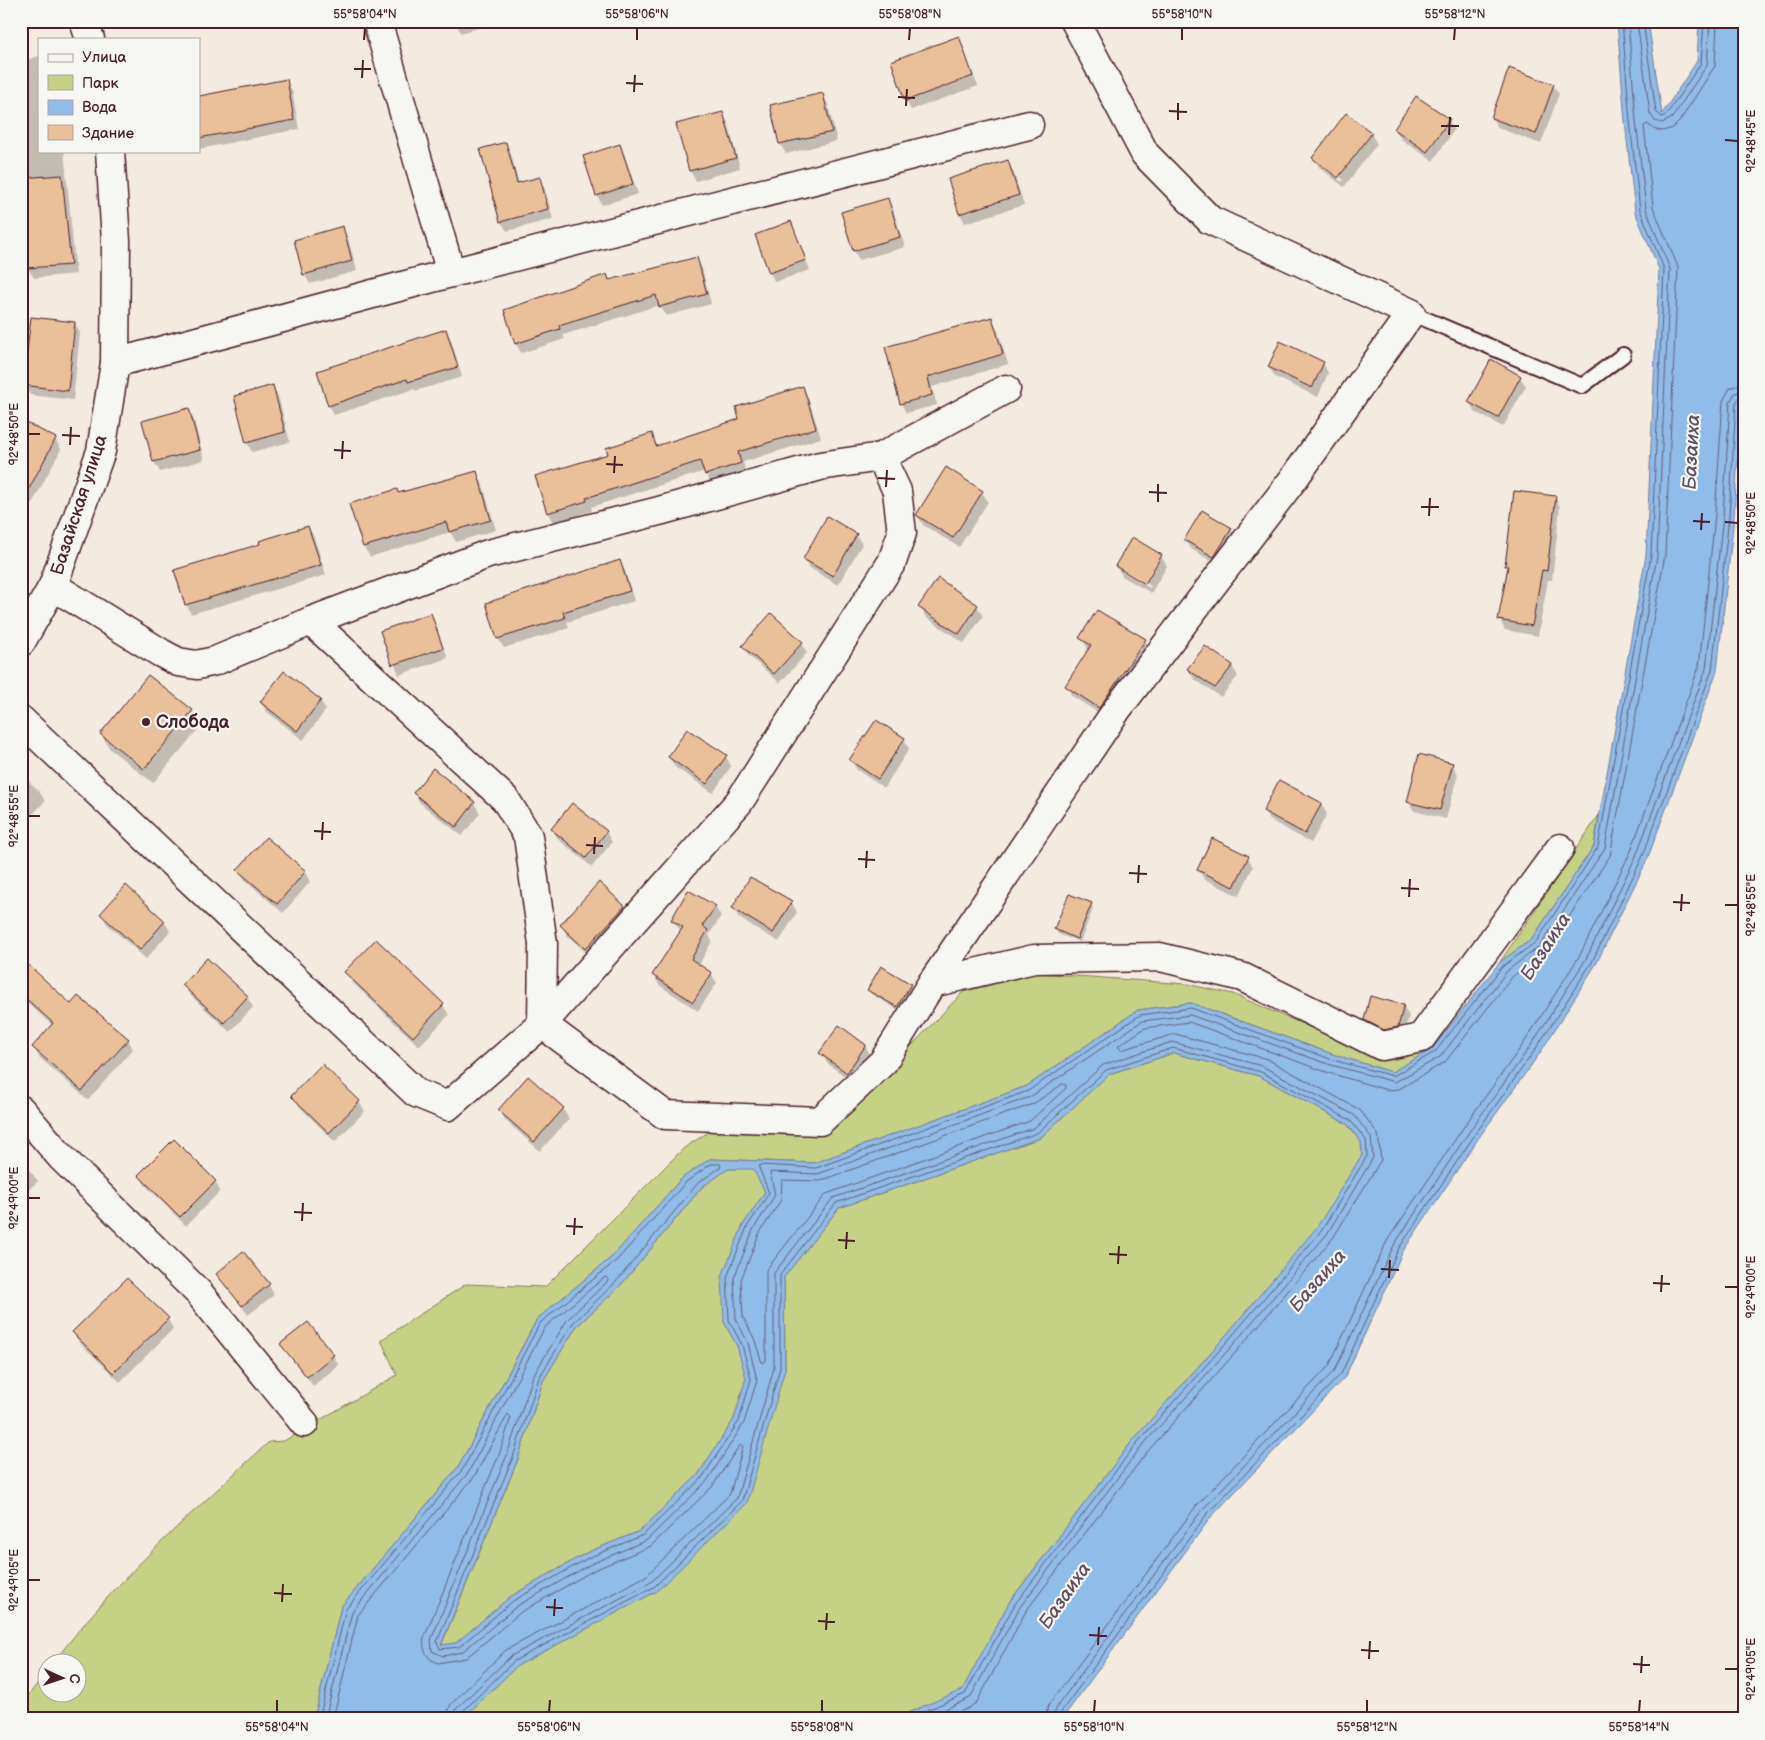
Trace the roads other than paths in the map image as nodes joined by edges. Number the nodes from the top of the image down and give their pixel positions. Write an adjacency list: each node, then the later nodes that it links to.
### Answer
1 (84, 21): 4 (street)
2 (377, 21): 7 (street)
3 (1075, 21): 8 (street)
4 (90, 38)
5 (1030, 125): 7 (street)
6 (110, 152): 10 (street, Базайская улица)
7 (451, 273): 10 (street)
8 (1410, 314): 9 (lane); 18 (street)
9 (1623, 355)
10 (115, 363): 13 (street, Базайская улица)
11 (1006, 389): 12 (street)
12 (881, 457): 14 (street); 19 (street)
13 (53, 586): 14 (street); 15 (street, Базайская улица)
14 (311, 621): 19 (street)
15 (21, 642)
16 (21, 720): 19 (street)
17 (1560, 848): 18 (street)
18 (932, 983): 19 (street)
19 (542, 1024)
20 (21, 1110): 21 (street)
21 (304, 1423)

